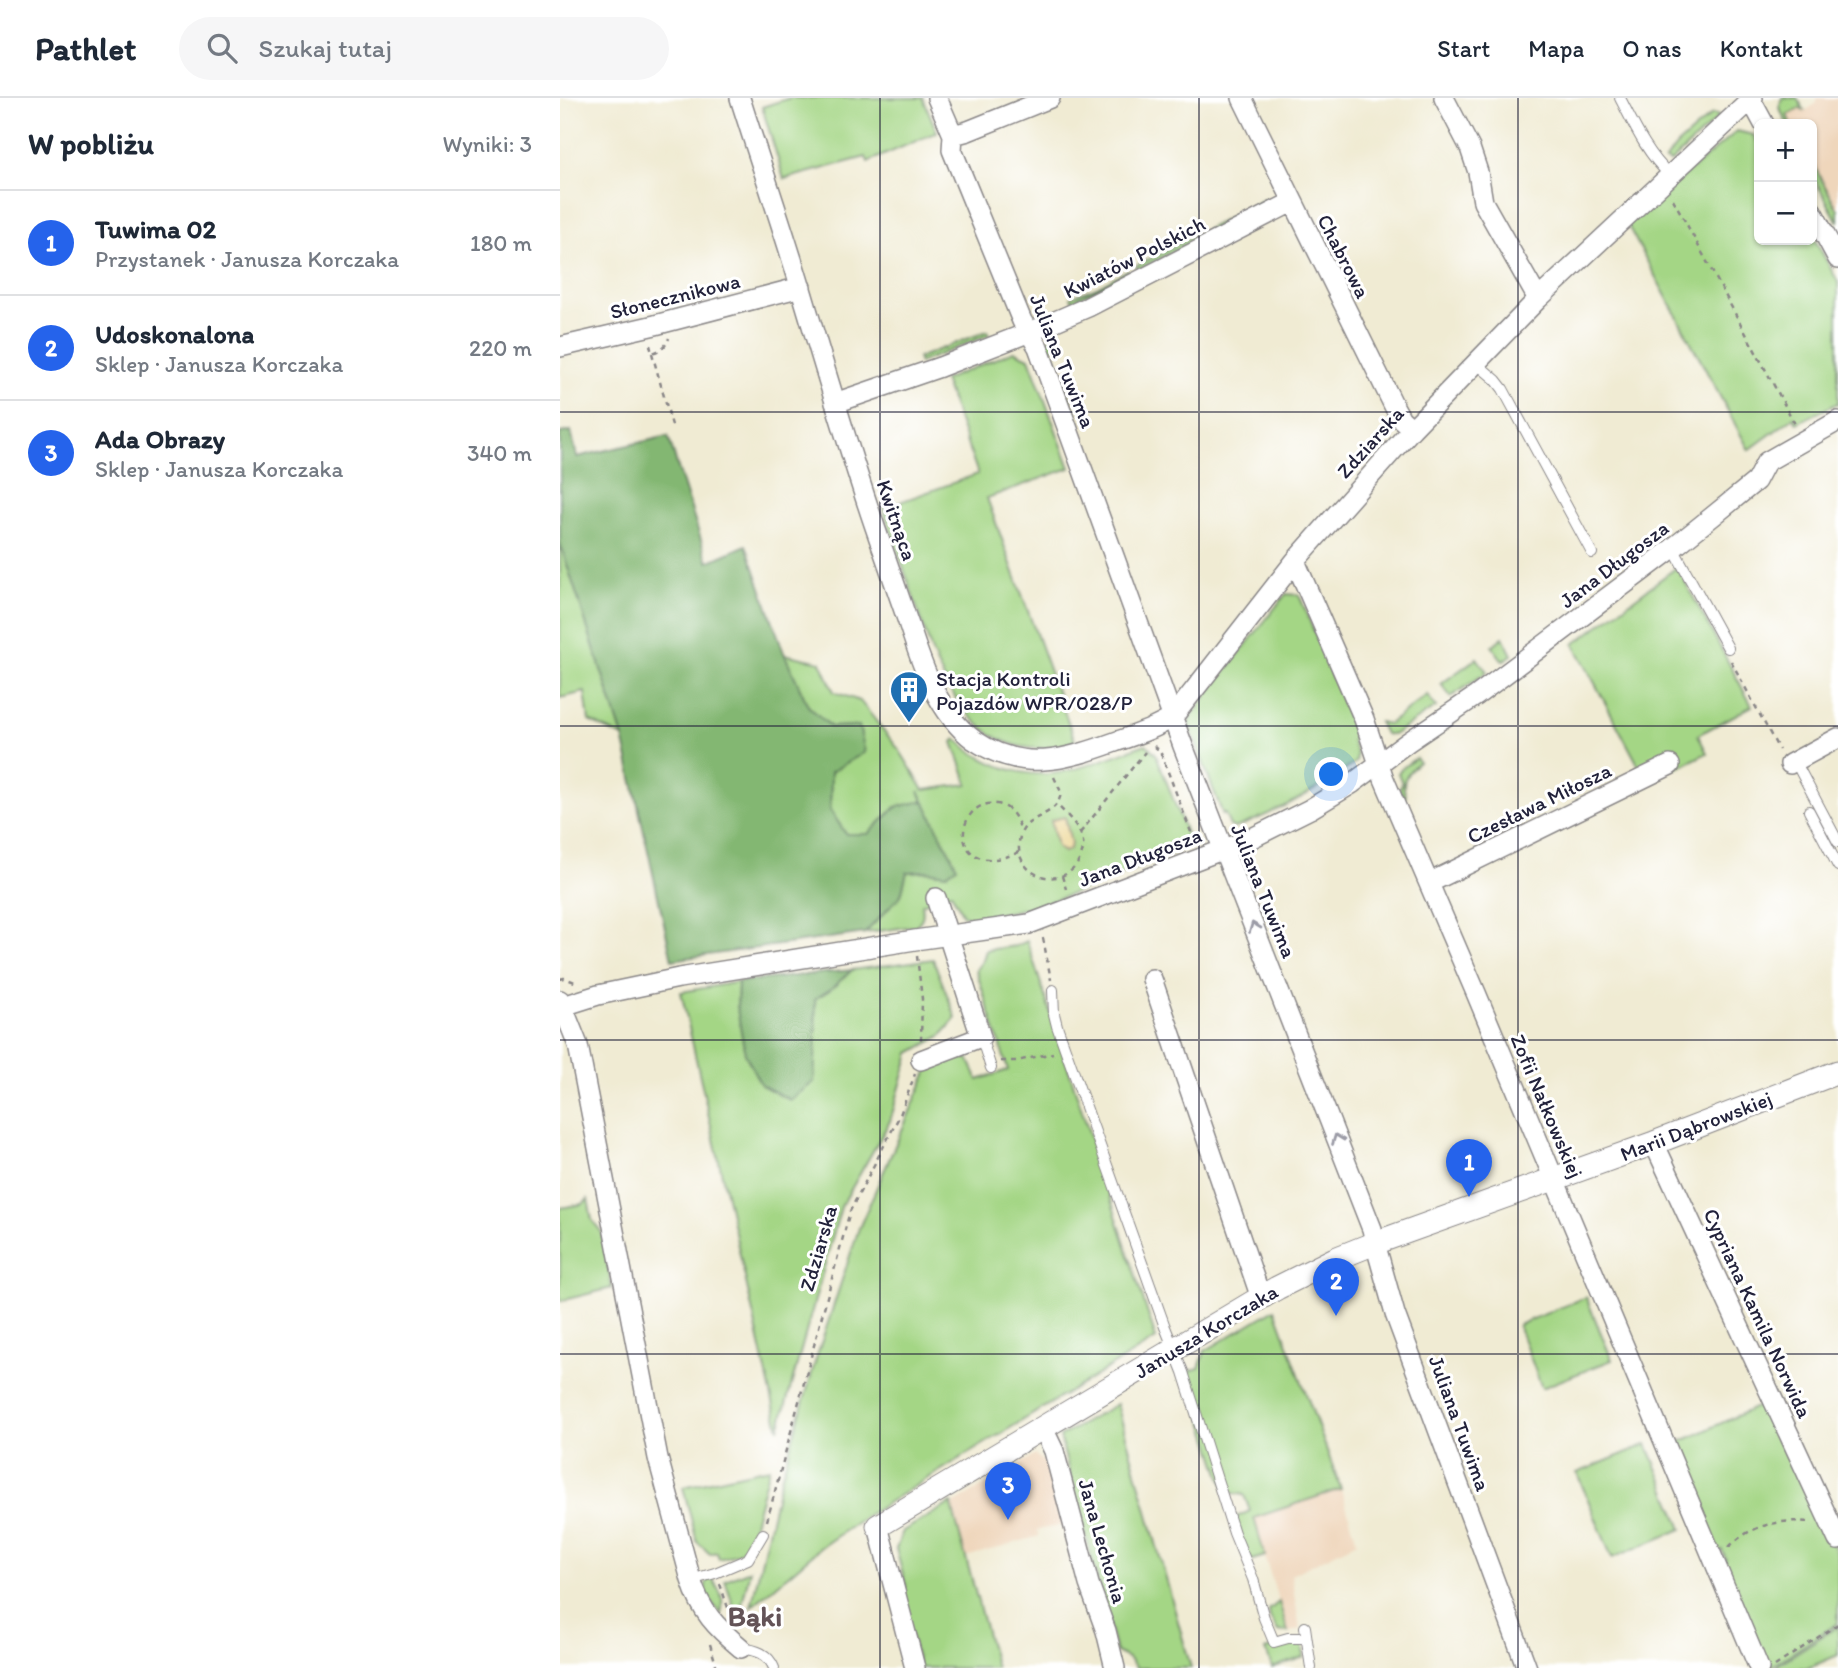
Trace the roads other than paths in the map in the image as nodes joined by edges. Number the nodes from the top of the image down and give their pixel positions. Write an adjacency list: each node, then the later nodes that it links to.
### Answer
1 (740, 98): 14 (street, Kwitnąca)
2 (937, 98): 9 (street)
3 (1050, 98): 9 (street)
4 (1242, 98): 11 (street, Chabrowa)
5 (1444, 98): 15 (street)
6 (1620, 98): 10 (lane)
7 (1751, 99): 8 (street); 10 (street, Zdziarska)
8 (1761, 119)
9 (953, 135): 16 (street, Juliana Tuwima)
10 (1670, 174): 15 (street, Zdziarska)
11 (1292, 202): 16 (street, Kwiatów Polskich); 21 (street, Chabrowa)
12 (1817, 220): 13 (street)
13 (1838, 259)
14 (801, 287): 17 (street, Słonecznikowa); 19 (street, Kwitnąca)
15 (1538, 299): 18 (street, Zdziarska)
16 (1030, 332): 19 (street, Kwiatów Polskich); 26 (street, Juliana Tuwima)
17 (560, 347)
18 (1476, 363): 21 (street, Zdziarska); 23 (lane)
19 (835, 403): 26 (street, Kwitnąca)
20 (1838, 421): 22 (street, Jana Długosza)
21 (1412, 429): 24 (street, Zdziarska)
22 (1673, 548): 25 (lane); 29 (street, Jana Długosza)
23 (1592, 553)
24 (1296, 561): 26 (street, Zdziarska); 29 (street, Zofii Nałkowskiej)
25 (1728, 648)
26 (1173, 717): 33 (street, Juliana Tuwima)
27 (1838, 738): 28 (street)
28 (1793, 762): 32 (lane)
29 (1379, 764): 33 (street, Jana Długosza); 35 (street, Zofii Nałkowskiej)
30 (1670, 765): 35 (street, Czesława Miłosza)
31 (1810, 811): 34 (lane)
32 (1838, 842)
33 (1223, 849): 37 (street, Jana Długosza); 47 (street, Juliana Tuwima, one-way to 33)
34 (1838, 866)
35 (1429, 883): 46 (street, Zofii Nałkowskiej)
36 (936, 898): 37 (street)
37 (948, 936): 40 (street, Jana Długosza); 41 (street)
38 (1153, 979): 48 (street)
39 (1053, 990): 49 (lane)
40 (561, 1004): 54 (street)
41 (981, 1037): 42 (street); 43 (lane)
42 (920, 1060)
43 (990, 1069)
44 (1838, 1072): 45 (street, Marii Dąbrowskiej)
45 (1654, 1143): 46 (street, Marii Dąbrowskiej); 52 (street, Cypriana Kamila Norwida)
46 (1553, 1179): 47 (street, Janusza Korczaka); 61 (street, Zofii Nałkowskiej)
47 (1375, 1244): 48 (street, Janusza Korczaka); 60 (street, Juliana Tuwima)
48 (1261, 1298): 49 (street, Janusza Korczaka)
49 (1174, 1350): 50 (street, Janusza Korczaka); 59 (lane)
50 (1042, 1428): 51 (street, Janusza Korczaka); 58 (street, Jana Lechonia)
51 (878, 1526): 57 (street)
52 (1834, 1531)
53 (763, 1534): 54 (lane)
54 (691, 1580): 55 (street)
55 (741, 1647): 56 (lane)
56 (774, 1668)
57 (915, 1668)
58 (1115, 1668)
59 (1311, 1668)
60 (1527, 1668)
61 (1759, 1668)

